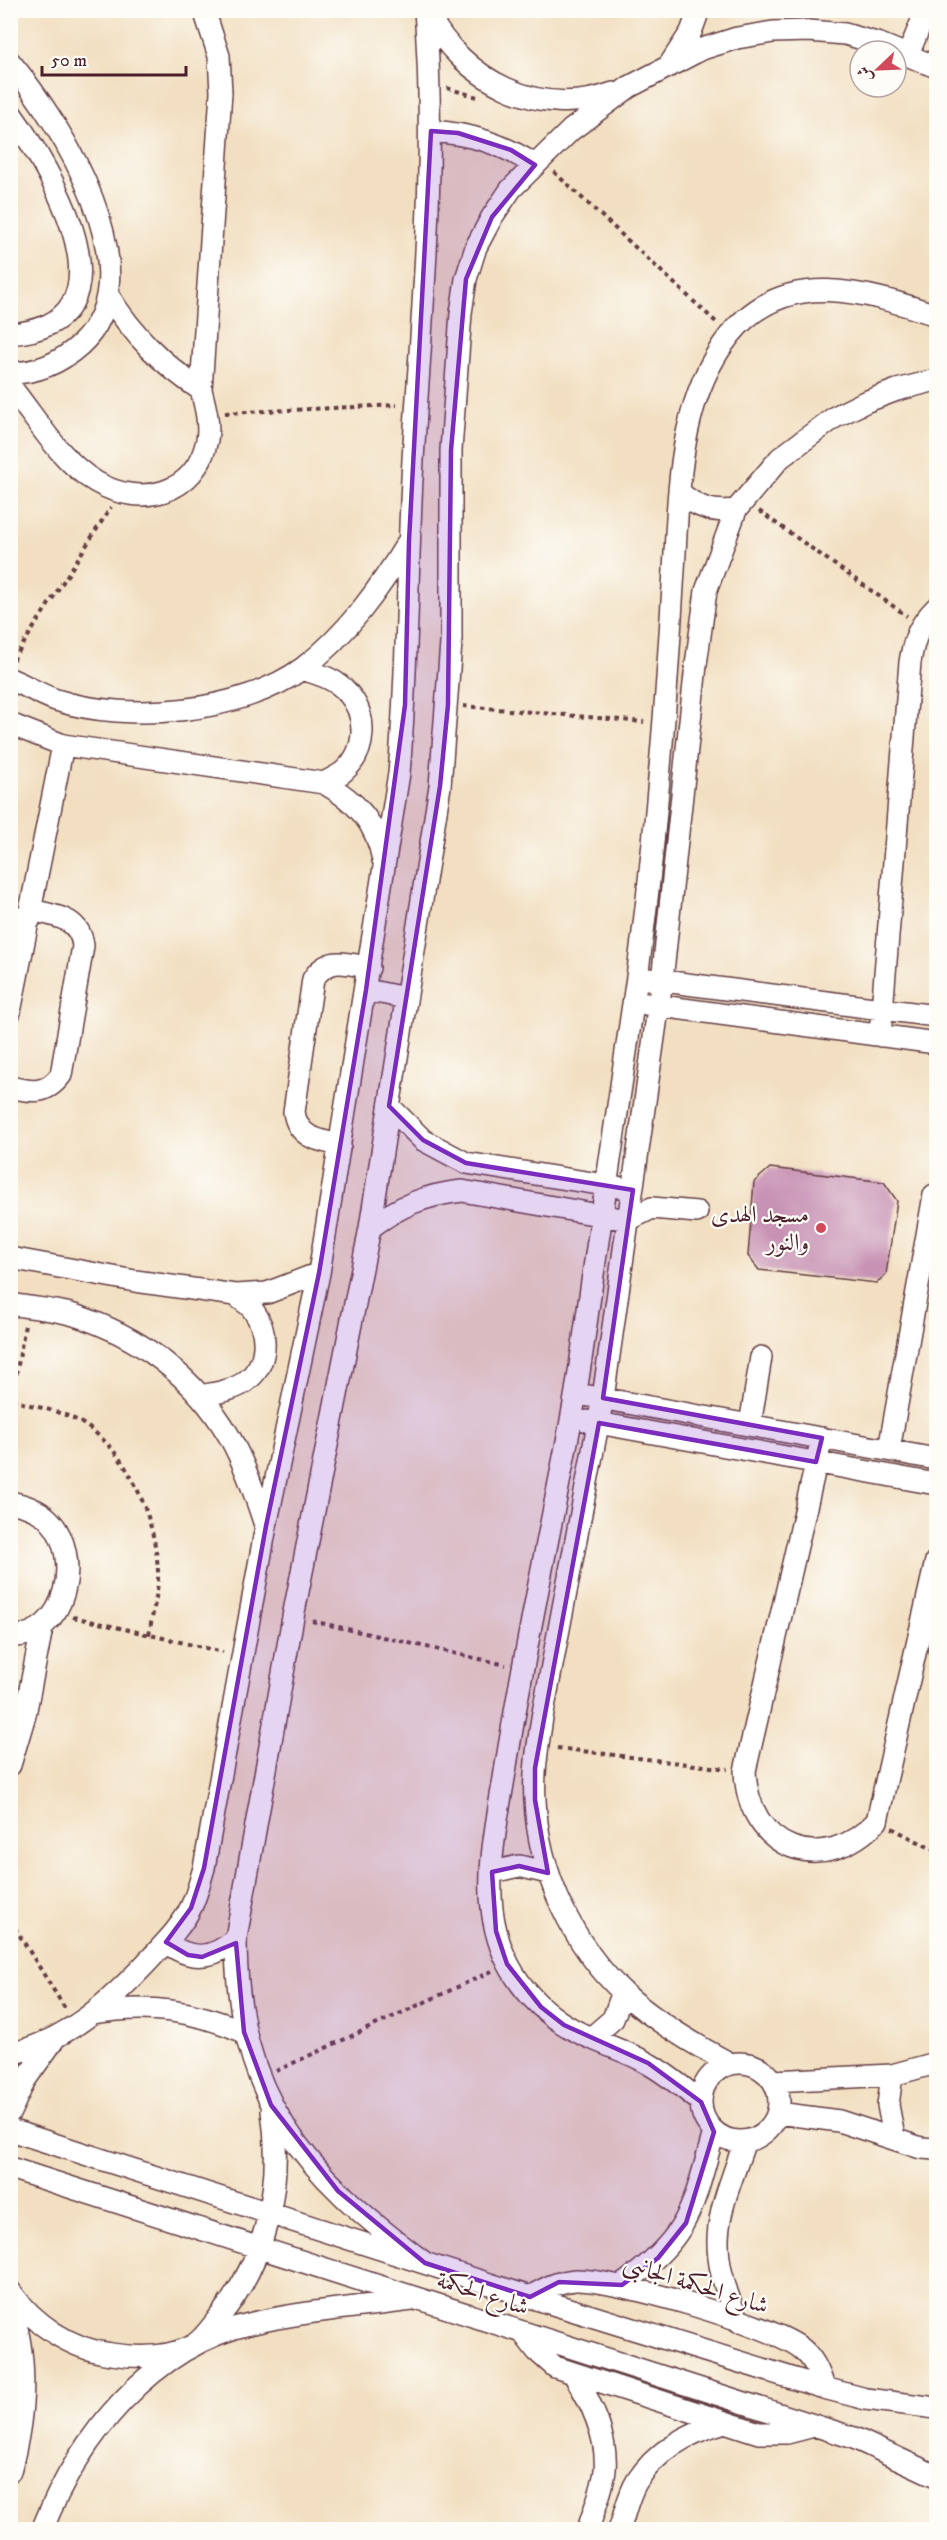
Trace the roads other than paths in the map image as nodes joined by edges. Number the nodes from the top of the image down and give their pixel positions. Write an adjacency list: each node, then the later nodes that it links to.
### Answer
1 (204, 10): 22 (street)
2 (426, 10): 10 (street); 12 (street)
3 (699, 10): 8 (street)
4 (922, 17): 6 (street)
5 (860, 39): 8 (street)
6 (908, 55): 9 (street)
7 (10, 62): 14 (street)
8 (669, 64): 10 (street)
9 (936, 67)
10 (629, 87): 13 (street)
11 (10, 112): 15 (street)
12 (431, 131): 13 (street); 25 (street)
13 (538, 162): 38 (street)
14 (103, 236): 15 (street); 16 (street)
15 (76, 242): 18 (street)
16 (108, 295): 19 (street); 22 (street)
17 (936, 317): 23 (street)
18 (10, 334)
19 (10, 373)
20 (934, 377): 24 (street)
21 (10, 386): 22 (street)
22 (201, 390)
23 (679, 492): 24 (street); 35 (street)
24 (740, 505): 36 (street)
25 (408, 541): 27 (street); 32 (street)
26 (936, 608): 41 (street)
27 (302, 669): 28 (street); 31 (street)
28 (10, 679)
29 (12, 732): 30 (street)
30 (63, 745): 31 (street); 33 (street)
31 (324, 783): 32 (street)
32 (385, 868): 34 (street)
33 (23, 916): 42 (street); 46 (street)
34 (369, 968): 37 (street); 48 (street)
35 (637, 978): 36 (street); 39 (street)
36 (662, 981): 40 (street); 41 (street)
37 (366, 990): 38 (street); 48 (street)
38 (406, 998): 47 (street)
39 (633, 1003): 40 (street); 49 (street)
40 (659, 1006): 44 (street); 50 (street)
41 (883, 1009): 43 (street); 44 (street)
42 (10, 1012)
43 (936, 1016)
44 (879, 1036): 45 (street)
45 (936, 1043)
46 (10, 1088)
47 (389, 1106): 49 (street); 56 (street)
48 (340, 1145): 58 (street)
49 (606, 1185): 50 (street); 54 (street)
50 (633, 1190): 52 (street); 55 (street)
51 (934, 1195): 69 (street)
52 (652, 1208): 53 (street); 55 (street)
53 (697, 1212)
54 (602, 1214): 55 (street); 56 (street); 62 (street)
55 (628, 1220): 64 (street)
56 (370, 1228): 81 (street)
57 (10, 1258): 59 (street)
58 (319, 1273): 59 (street); 74 (street)
59 (235, 1295): 63 (street)
60 (20, 1306): 63 (street)
61 (761, 1357): 67 (street)
62 (575, 1393): 64 (street); 65 (street)
63 (200, 1396): 74 (street)
64 (603, 1398): 66 (street); 67 (street)
65 (572, 1418): 66 (street); 79 (street)
66 (599, 1423): 71 (street); 80 (street)
67 (750, 1425): 68 (street)
68 (822, 1438): 69 (street); 71 (street)
69 (889, 1450): 70 (street)
70 (936, 1459)
71 (816, 1462): 72 (street); 75 (street)
72 (936, 1484)
73 (10, 1502): 76 (street)
74 (266, 1526): 82 (street)
75 (936, 1561)
76 (48, 1620): 77 (street); 78 (street)
77 (10, 1636)
78 (10, 1765)
79 (492, 1872): 80 (street); 87 (street)
80 (548, 1873): 83 (street)
81 (236, 1938): 82 (street); 85 (street)
82 (166, 1942): 84 (street)
83 (623, 1992): 87 (street); 90 (street)
84 (93, 2013): 85 (street); 86 (street)
85 (244, 2032): 94 (street)
86 (56, 2037): 88 (street); 95 (street)
87 (591, 2038): 93 (street)
88 (10, 2054)
89 (936, 2063): 91 (street)
90 (731, 2064): 92 (street); 93 (street)
91 (892, 2075): 92 (street); 99 (street)
92 (773, 2081): 96 (street)
93 (701, 2102): 98 (street)
94 (271, 2105): 103 (street); 105 (street)
95 (10, 2112)
96 (778, 2112): 99 (street); 100 (street)
97 (10, 2130): 103 (street, شارع الحكمة)
98 (714, 2132): 100 (street); 106 (street)
99 (894, 2137): 101 (street)
100 (745, 2141): 111 (street)
101 (936, 2149)
102 (10, 2168): 104 (street, شارع الحكمة)
103 (270, 2214): 104 (street); 105 (street, شارع الحكمة)
104 (260, 2248): 109 (street, شارع الحكمة); 113 (street)
105 (425, 2263): 108 (street, شارع الحكمة)
106 (622, 2285): 108 (street, شارع الحكمة الجانبى); 111 (street, شارع الحكمة الجانبى)
107 (10, 2291): 113 (street)
108 (530, 2297): 115 (street, شارع الحكمة)
109 (418, 2299): 112 (street, شارع الحكمة); 113 (street)
110 (10, 2304): 119 (street)
111 (738, 2321): 115 (street, شارع الحكمة الجانبى)
112 (523, 2333): 114 (street); 118 (street, شارع الحكمة)
113 (193, 2346): 121 (street)
114 (573, 2373): 117 (street); 122 (street)
115 (824, 2388): 116 (street, شارع الحكمة)
116 (936, 2408)
117 (725, 2422): 118 (street); 123 (street)
118 (814, 2426): 120 (street, شارع الحكمة)
119 (10, 2471)
120 (936, 2476)
121 (42, 2529)
122 (588, 2529)
123 (619, 2529)

